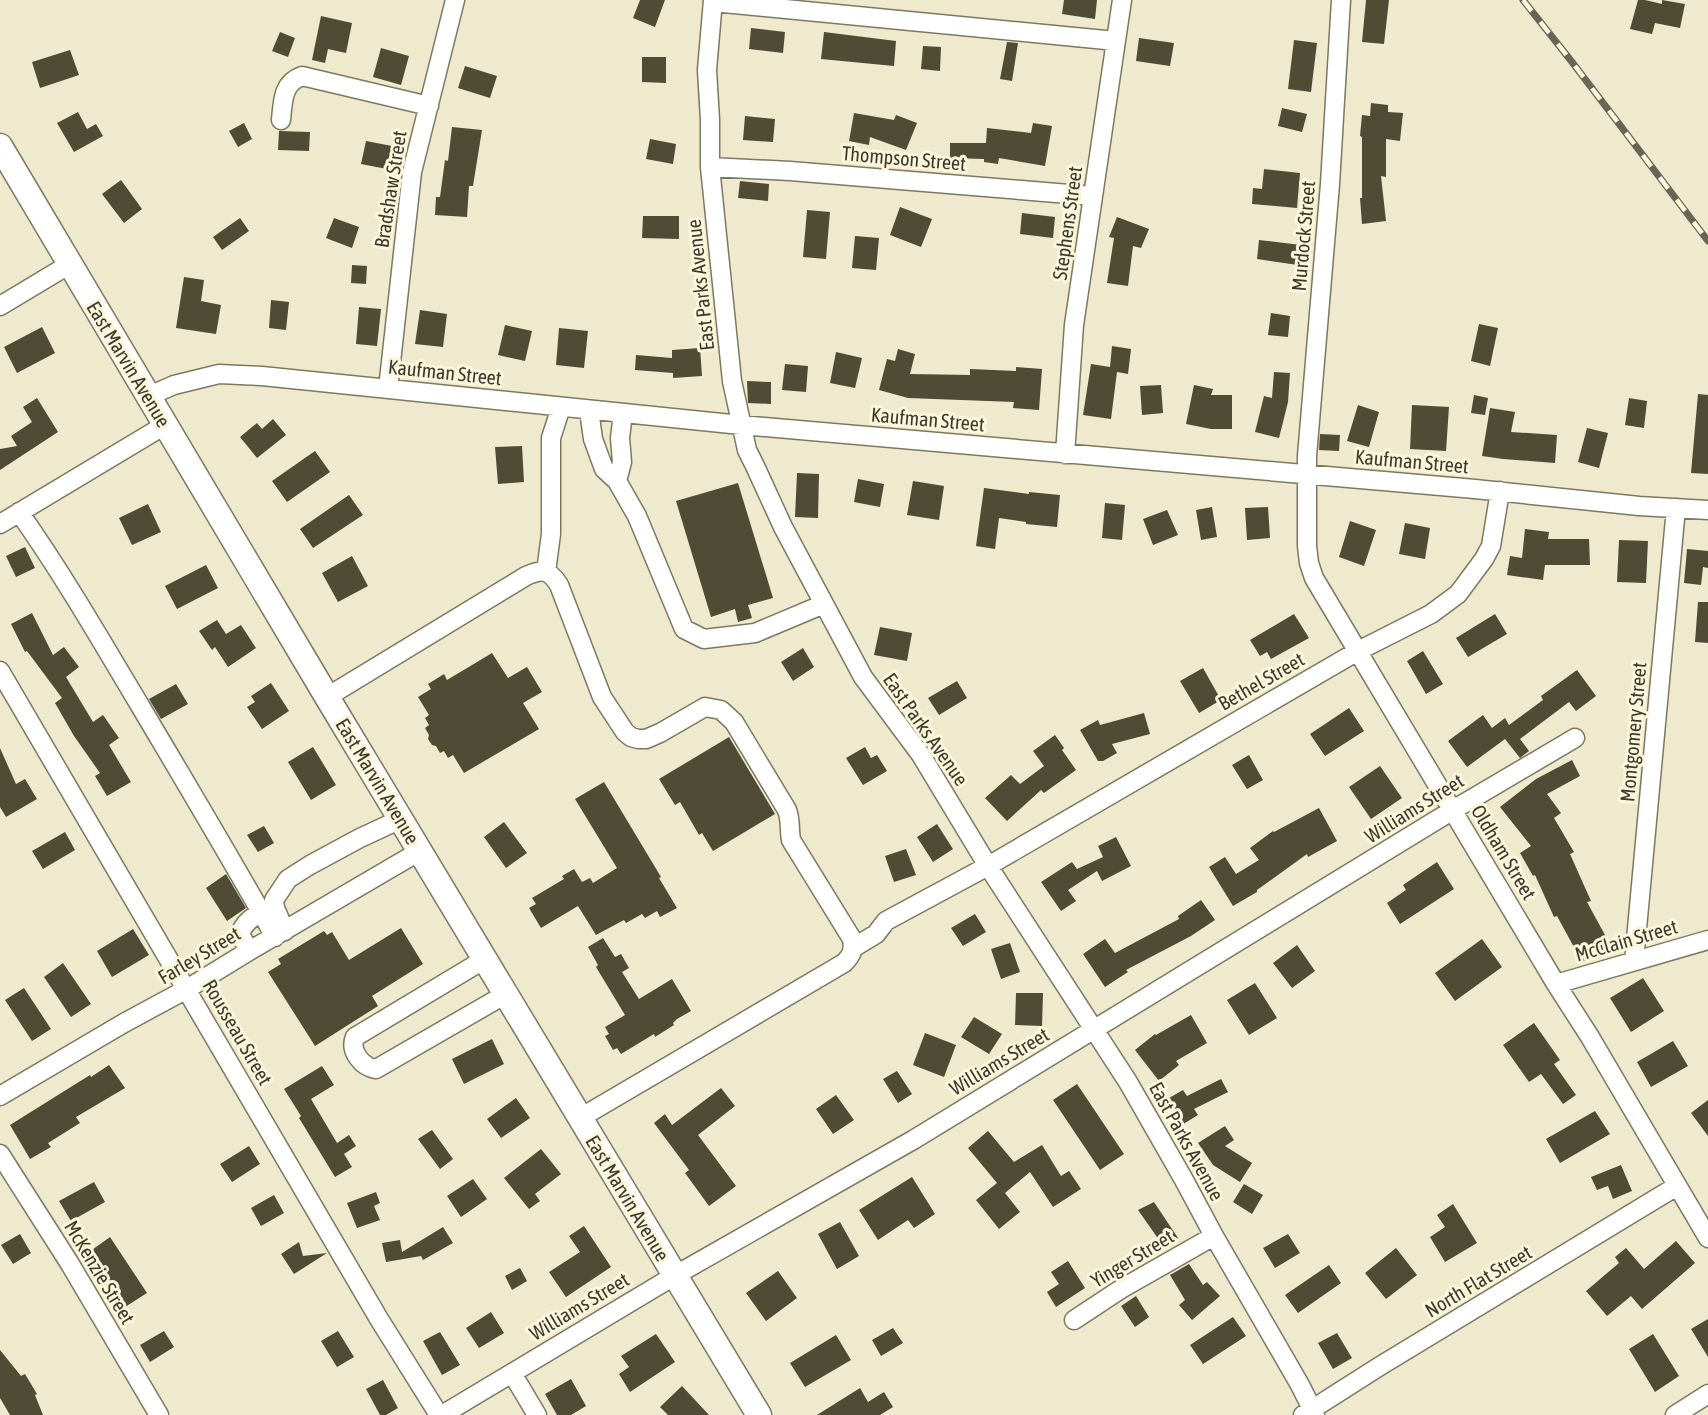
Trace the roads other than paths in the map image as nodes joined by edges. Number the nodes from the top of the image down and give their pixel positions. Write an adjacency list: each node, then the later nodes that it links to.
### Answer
1 (455, 0): 6 (street, Bradshaw Street)
2 (1122, 0): 5 (street, Stephens Street)
3 (1341, 0): 21 (street, Murdock Street)
4 (713, 1): 5 (street); 9 (street, East Parks Avenue)
5 (1116, 41): 10 (street, Stephens Street)
6 (429, 106): 7 (street); 13 (street, Bradshaw Street)
7 (281, 120)
8 (0, 146): 11 (main road, East Marvin Avenue)
9 (710, 167): 10 (street, Thompson Street); 19 (street, East Parks Avenue)
10 (1093, 196): 20 (street, Stephens Street)
11 (70, 264): 12 (street); 14 (main road, East Marvin Avenue)
12 (0, 306)
13 (388, 389): 14 (street, Kaufman Street); 15 (street, Kaufman Street)
14 (149, 396): 18 (main road, East Marvin Avenue)
15 (561, 407): 16 (street, Kaufman Street); 28 (street)
16 (589, 410): 17 (street, Kaufman Street); 22 (street)
17 (622, 413): 19 (street, Kaufman Street); 22 (street)
18 (165, 425): 26 (street); 32 (main road, East Marvin Avenue)
19 (741, 425): 20 (street, Kaufman Street); 29 (street, East Parks Avenue)
20 (1065, 454): 21 (street, Kaufman Street)
21 (1306, 475): 23 (street, Kaufman Street); 30 (street, Oldham Street)
22 (617, 481): 29 (street)
23 (1500, 491): 24 (street, Kaufman Street); 30 (street, Bethel Street)
24 (1676, 508): 25 (street, Kaufman Street); 44 (street, Montgomery Street)
25 (1708, 510)
26 (19, 512): 27 (street); 38 (street)
27 (0, 524)
28 (546, 572): 32 (street); 41 (street)
29 (824, 603): 37 (street, East Parks Avenue)
30 (1358, 651): 34 (street, Oldham Street); 37 (street, Bethel Street)
31 (0, 671): 46 (street, Rousseau Street)
32 (327, 697): 35 (main road, East Marvin Avenue)
33 (1575, 738): 34 (street, Williams Street)
34 (1453, 810): 45 (street, Oldham Street); 48 (street, Williams Street)
35 (401, 819): 36 (main road, East Marvin Avenue); 39 (street)
36 (420, 851): 39 (street, Farley Street); 43 (main road, East Marvin Avenue)
37 (988, 866): 41 (street, Bethel Street); 48 (street, East Parks Avenue)
38 (261, 912): 39 (street); 42 (street)
39 (280, 934): 42 (street, Farley Street)
40 (1708, 940): 44 (street, McClain Street)
41 (853, 948): 50 (street, Bethel Street)
42 (249, 951): 46 (street, Farley Street)
43 (485, 959): 47 (main road, East Marvin Avenue); 47 (street)
44 (1634, 961): 45 (street, McClain Street)
45 (1556, 984): 52 (street, Oldham Street)
46 (186, 989): 49 (street, Farley Street); 62 (street, Rousseau Street)
47 (506, 994): 50 (main road, East Marvin Avenue)
48 (1094, 1030): 53 (street, East Parks Avenue); 55 (street, Williams Street)
49 (0, 1096)
50 (580, 1118): 55 (main road, East Marvin Avenue)
51 (0, 1154): 61 (street, McKenzie Street)
52 (1677, 1186): 54 (street, Oldham Street); 59 (street, North Flat Street)
53 (1214, 1236): 56 (street, Yinger Street); 59 (street, East Parks Avenue)
54 (1708, 1238)
55 (674, 1276): 57 (street, Williams Street); 64 (main road, East Marvin Avenue)
56 (1074, 1320)
57 (512, 1373): 62 (street, Williams Street); 63 (street)
58 (1708, 1394): 60 (street)
59 (1310, 1413)
60 (1678, 1414)
61 (159, 1415)
62 (440, 1415)
63 (537, 1415)
64 (759, 1415)

